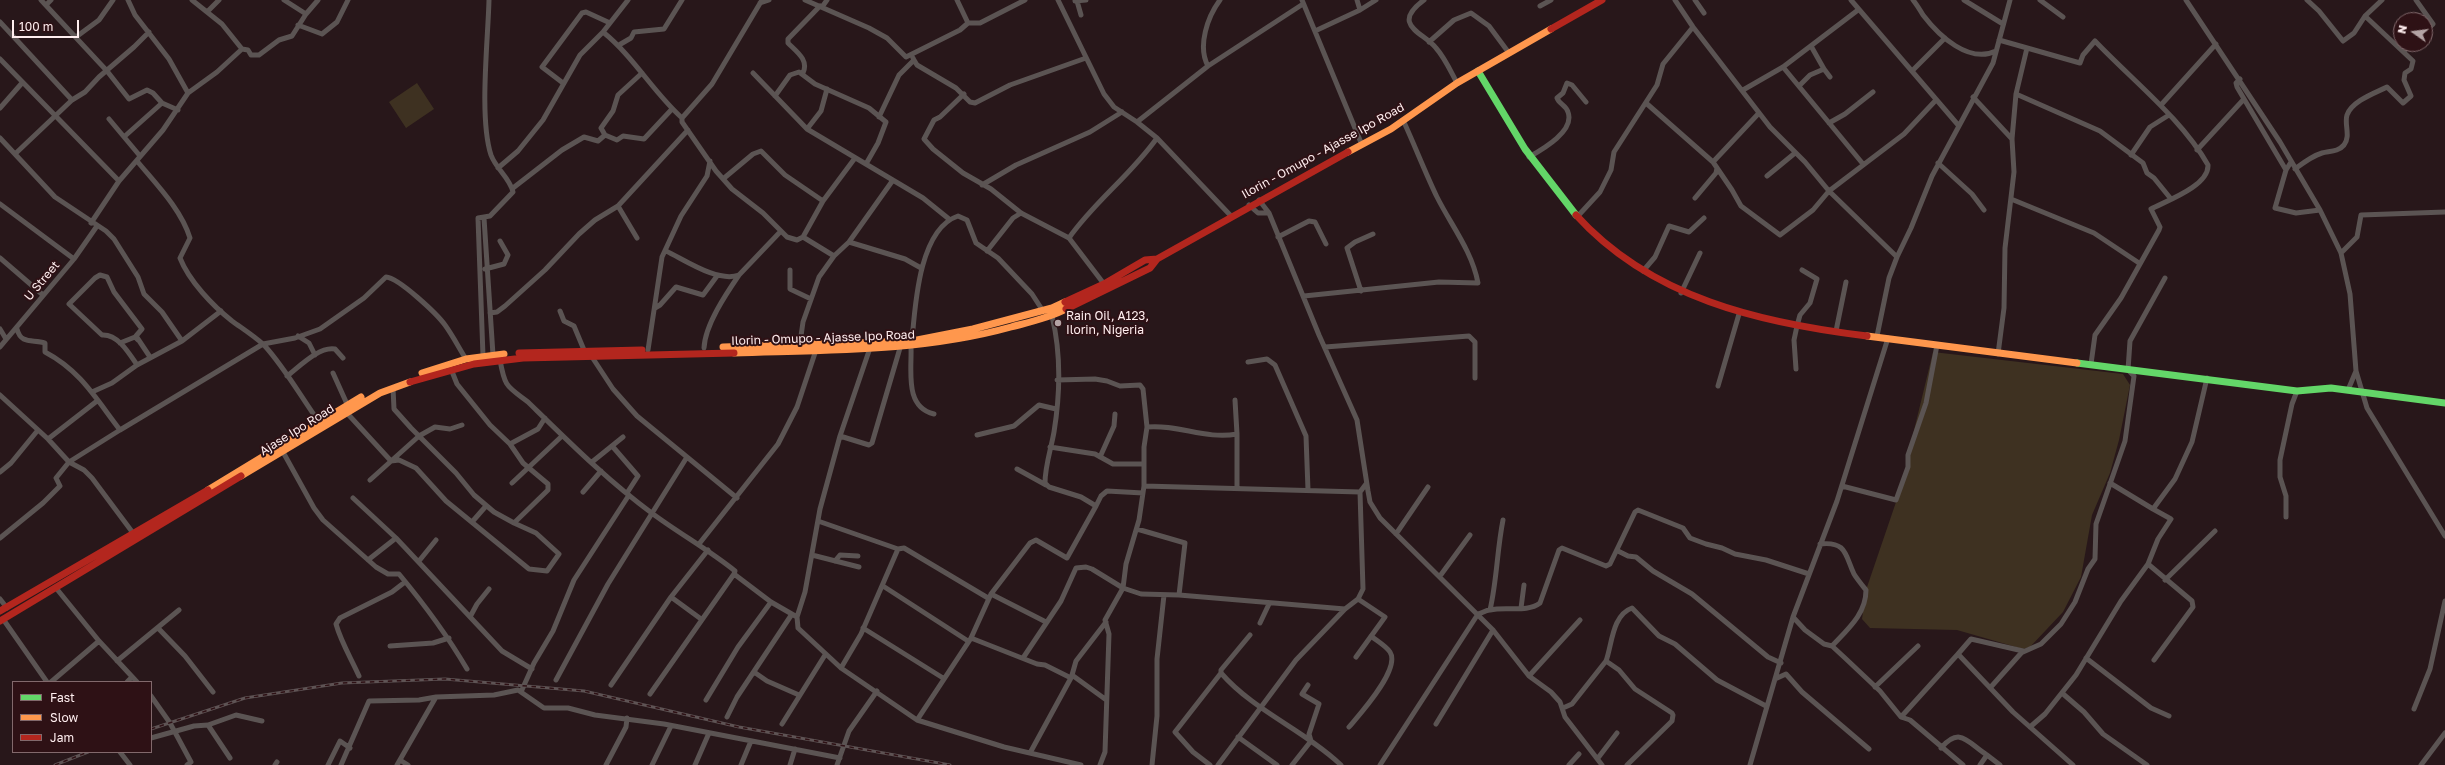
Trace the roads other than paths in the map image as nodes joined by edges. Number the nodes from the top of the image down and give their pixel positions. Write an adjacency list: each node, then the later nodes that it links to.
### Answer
1 (41, 0): 40 (street)
2 (51, 0): 40 (street)
3 (113, 0): 61 (street)
4 (128, 0): 59 (street)
5 (192, 0): 45 (street)
6 (219, 0): 45 (street)
7 (284, 0): 48 (street)
8 (318, 0): 48 (street)
9 (348, 0): 56 (street)
10 (490, 0): 145 (street)
11 (628, 0): 53 (street)
12 (682, 0): 67 (street)
13 (769, 0): 37 (street)
14 (805, 0): 41 (street)
15 (827, 0): 41 (street)
16 (957, 0): 54 (street)
17 (1025, 0): 54 (street)
18 (1058, 0): 75 (street)
19 (1086, 0): 38 (street)
20 (1220, 0): 79 (street)
21 (1357, 0): 43 (street)
22 (1376, 0): 43 (street)
23 (1424, 0): 65 (street)
24 (1551, 0): 42 (street)
25 (1601, 0): 73 (main road, Ilorin - Omupo - Ajasse Ipo Road)
26 (1675, 0): 57 (street)
27 (1695, 0): 47 (street)
28 (1850, 0): 44 (street)
29 (1913, 0): 62 (street)
30 (1964, 0): 55 (street)
31 (2010, 0): 55 (street)
32 (2040, 0): 51 (street)
33 (2186, 0): 66 (street)
34 (2307, 0): 50 (street)
35 (2382, 0): 50 (street)
36 (2416, 0): 46 (street)
37 (761, 1): 117 (street)
38 (1076, 1): 49 (street)
39 (1302, 2): 58 (street); 79 (street)
40 (46, 5): 61 (street)
41 (821, 6): 74 (street); 87 (street)
42 (1540, 6)
43 (1360, 10): 58 (street)
44 (1858, 10): 68 (street); 84 (street)
45 (207, 12): 70 (street)
46 (2424, 12)
47 (1704, 13)
48 (306, 14): 56 (street)
49 (1081, 15)
50 (2365, 16): 64 (street)
51 (2063, 17)
52 (0, 22): 103 (street)
53 (610, 23): 60 (street); 91 (street)
54 (968, 23): 74 (street)
55 (2003, 24): 63 (street)
56 (298, 25): 70 (street)
57 (1693, 27): 95 (street); 107 (street)
58 (1315, 31): 130 (street)
59 (149, 32): 82 (street); 97 (street)
60 (603, 32): 67 (street); 91 (street)
61 (76, 37): 82 (street)
62 (1945, 38): 71 (street); 84 (street)
63 (1999, 40): 69 (street); 71 (street)
64 (2393, 40)
65 (1429, 42): 73 (street); 92 (street)
66 (2216, 44): 89 (street); 108 (street)
67 (619, 45): 85 (street)
68 (1810, 46): 80 (street); 81 (street)
69 (2027, 48): 99 (street); 108 (street)
70 (242, 49): 97 (street)
71 (1996, 52): 101 (street)
72 (2406, 52): 147 (street)
73 (1509, 53): 83 (main road, Ilorin - Omupo - Ajasse Ipo Road)
74 (909, 56): 77 (street); 78 (street)
75 (1086, 58): 98 (street); 112 (street)
76 (0, 59): 90 (street)
77 (914, 60): 78 (street); 98 (street)
78 (908, 65): 116 (street)
79 (1208, 66): 120 (street)
80 (1783, 67): 93 (street); 95 (street)
81 (1824, 69): 88 (street); 93 (street)
82 (107, 70): 103 (street); 106 (street)
83 (1478, 71): 92 (main road, Ilorin - Omupo - Ajasse Ipo Road); 136 (main road)
84 (1912, 71): 104 (street)
85 (642, 73): 110 (street); 125 (street)
86 (753, 73): 100 (street)
87 (803, 73): 94 (street); 100 (street)
88 (1830, 77)
89 (2240, 79): 102 (street); 141 (street)
90 (22, 83): 109 (street); 115 (street)
91 (563, 83): 145 (street)
92 (1457, 83): 119 (main road, Ilorin - Omupo - Ajasse Ipo Road)
93 (1800, 85): 121 (street)
94 (827, 89): 116 (street); 123 (street)
95 (1743, 90): 113 (street)
96 (1873, 92): 121 (street)
97 (188, 93): 111 (street)
98 (964, 94): 155 (street)
99 (2016, 94): 129 (street); 134 (street)
100 (775, 96): 123 (street)
101 (1973, 96): 122 (street); 129 (street)
102 (2244, 99): 131 (street); 148 (street)
103 (72, 100): 115 (street)
104 (1936, 100): 122 (street); 144 (street)
105 (1586, 102): 136 (street)
106 (162, 103): 111 (street); 126 (street)
107 (1646, 103): 140 (street); 172 (street)
108 (2161, 105): 114 (street)
109 (0, 108)
110 (672, 109): 117 (street); 125 (street)
111 (178, 110): 135 (street)
112 (1122, 112): 120 (street); 155 (street)
113 (1759, 113): 132 (street); 140 (street)
114 (2169, 115): 131 (street); 134 (street)
115 (54, 116): 133 (street); 154 (street)
116 (879, 117): 143 (street)
117 (682, 118): 124 (street)
118 (110, 119): 126 (street)
119 (1403, 120): 130 (main road, Ilorin - Omupo - Ajasse Ipo Road); 208 (street)
120 (1137, 122): 128 (street)
121 (1828, 123): 144 (street)
122 (1959, 126): 142 (street)
123 (807, 129): 137 (street)
124 (688, 130): 138 (street); 164 (street)
125 (605, 135): 156 (street)
126 (125, 136): 135 (street)
127 (0, 138): 133 (street)
128 (1157, 138): 171 (street); 183 (street)
129 (2012, 139): 159 (street)
130 (1362, 145): 161 (main road, Ilorin - Omupo - Ajasse Ipo Road)
131 (2197, 150): 160 (street)
132 (1795, 153): 151 (street); 157 (street)
133 (15, 154): 176 (street)
134 (2131, 155): 160 (street)
135 (140, 156): 139 (street)
136 (1529, 157): 172 (main road)
137 (855, 158): 143 (street); 162 (street)
138 (710, 160): 149 (street); 150 (street)
139 (137, 161): 154 (street); 214 (street)
140 (1713, 162): 146 (street)
141 (2292, 162): 147 (street); 148 (street)
142 (1938, 163): 166 (street); 192 (street)
143 (866, 164): 153 (street)
144 (1863, 164): 157 (street)
145 (498, 168): 156 (street)
146 (1717, 168): 157 (street); 158 (street)
147 (2295, 169): 167 (street)
148 (2286, 170): 167 (street)
149 (716, 171): 150 (street); 152 (street)
150 (707, 176): 187 (street)
151 (1767, 176)
152 (723, 179): 162 (street); 178 (street)
153 (894, 180): 175 (street); 185 (street)
154 (119, 181): 176 (street)
155 (982, 185): 169 (street)
156 (512, 188): 173 (street)
157 (1829, 191): 192 (street)
158 (1694, 198)
159 (2011, 199): 196 (street); 246 (street)
160 (2171, 199): 196 (street)
161 (1258, 200): 165 (main road, Ilorin - Omupo - Ajasse Ipo Road); 170 (street)
162 (823, 201): 180 (street)
163 (0, 204): 194 (street)
164 (618, 206): 182 (street); 217 (street)
165 (1249, 206): 170 (street); 171 (main road, Ilorin - Omupo - Ajasse Ipo Road)
166 (1984, 210)
167 (2320, 210): 190 (street)
168 (2445, 212): 190 (street)
169 (1021, 213): 183 (street); 188 (street)
170 (1269, 213): 181 (street)
171 (1231, 216): 195 (main road, Ilorin - Omupo - Ajasse Ipo Road)
172 (1577, 217): 202 (main road)
173 (484, 218): 198 (street); 199 (street)
174 (1704, 218): 202 (street)
175 (949, 219): 188 (street); 197 (street)
176 (91, 223): 177 (street)
177 (97, 226): 194 (street, U Street); 229 (street)
178 (781, 231): 180 (street); 203 (street)
179 (1373, 234): 208 (street)
180 (803, 237): 191 (street)
181 (1278, 237): 186 (street); 211 (street)
182 (637, 238)
183 (1069, 238): 207 (street)
184 (500, 240): 199 (street)
185 (849, 242): 191 (street); 197 (street)
186 (1326, 244)
187 (666, 251): 204 (street); 213 (street)
188 (987, 251): 216 (street)
189 (1700, 253): 209 (street)
190 (2341, 253): 261 (street)
191 (834, 256): 212 (street)
192 (1897, 257): 226 (street)
193 (0, 258): 210 (street)
194 (74, 259): 210 (street, U Street)
195 (1157, 259): 207 (main road, Ilorin - Omupo - Ajasse Ipo Road); 219 (main road, Ilorin - Omupo - Ajasse Ipo Road)
196 (2139, 263): 256 (street)
197 (921, 268): 235 (street)
198 (480, 269): 199 (street); 249 (street)
199 (487, 269): 217 (street)
200 (790, 270): 212 (street)
201 (1802, 270): 220 (street)
202 (1643, 271): 209 (main road)
203 (739, 275): 204 (street); 239 (street)
204 (717, 276): 213 (street)
205 (2164, 278): 260 (street)
206 (1846, 282): 223 (street)
207 (1104, 284): 216 (main road, Ilorin - Omupo - Ajasse Ipo Road)
208 (1361, 291): 211 (street)
209 (1681, 293): 218 (main road)
210 (43, 294): 222 (street, U Street)
211 (1304, 296): 238 (street)
212 (811, 299): 233 (street)
213 (655, 308): 243 (street)
214 (222, 310): 229 (street); 234 (street)
215 (560, 311): 242 (street)
216 (1043, 311): 235 (main road, Ilorin - Omupo - Ajasse Ipo Road)
217 (490, 313): 248 (street)
218 (1739, 314): 220 (main road); 267 (street)
219 (1052, 316): 235 (main road, Ilorin - Omupo - Ajasse Ipo Road); 266 (street)
220 (1796, 326): 223 (main road); 258 (street)
221 (0, 329): 228 (street)
222 (17, 329): 228 (street, U Street); 271 (street)
223 (1836, 331): 226 (main road)
224 (309, 333): 225 (street); 232 (street); 253 (street)
225 (298, 336): 232 (street); 234 (street)
226 (1877, 336): 227 (main road)
227 (1888, 338): 236 (main road); 315 (street)
228 (6, 339): 237 (street, U Street)
229 (182, 341): 250 (street)
230 (139, 342): 231 (street); 231 (street); 250 (street)
231 (120, 343): 257 (street)
232 (309, 343): 247 (street)
233 (800, 343): 235 (main road, Ilorin - Omupo - Ajasse Ipo Road); 239 (main road, Ilorin - Omupo - Ajasse Ipo Road)
234 (263, 344): 263 (street); 287 (street)
235 (912, 344): 241 (main road, Ilorin - Omupo - Ajasse Ipo Road); 280 (street)
236 (1937, 345): 246 (main road); 315 (street)
237 (0, 347)
238 (1325, 347): 264 (street); 312 (street)
239 (704, 348): 243 (main road, Ilorin - Omupo - Ajasse Ipo Road)
240 (870, 348): 241 (main road, Ilorin - Omupo - Ajasse Ipo Road); 244 (main road, Ilorin - Omupo - Ajasse Ipo Road); 292 (street)
241 (900, 348): 292 (street)
242 (584, 350): 245 (main road, Ajase Ipo Road); 248 (main road, Ajase Ipo Road)
243 (648, 350): 245 (main road, Ilorin - Omupo - Ajasse Ipo Road)
244 (816, 350): 245 (main road, Ilorin - Omupo - Ajasse Ipo Road); 324 (street)
245 (638, 353): 252 (main road, Ajase Ipo Road)
246 (1998, 354): 256 (main road)
247 (315, 355): 251 (street); 263 (street)
248 (493, 355): 249 (main road, Ajase Ipo Road)
249 (483, 356): 253 (main road, Ajase Ipo Road)
250 (150, 357): 257 (street)
251 (343, 358)
252 (592, 358): 254 (main road, Ajase Ipo Road); 299 (street)
253 (466, 359): 277 (main road, Ajase Ipo Road)
254 (500, 360): 259 (main road, Ajase Ipo Road); 282 (street)
255 (1248, 362): 318 (street)
256 (2091, 364): 260 (main road)
257 (137, 365): 271 (street)
258 (1796, 369)
259 (451, 370): 268 (main road, Ajase Ipo Road); 295 (street)
260 (2128, 370): 265 (main road); 311 (street)
261 (2356, 371): 269 (street); 272 (street)
262 (333, 373): 277 (street)
263 (287, 376): 283 (street)
264 (1475, 378)
265 (2207, 378): 270 (main road); 327 (street)
266 (1058, 380): 278 (street); 285 (street)
267 (1718, 386)
268 (393, 388): 279 (main road, Ajase Ipo Road); 290 (street)
269 (2348, 390): 270 (main road); 272 (main road)
270 (2297, 391): 329 (street)
271 (92, 392): 275 (street)
272 (2363, 392): 276 (main road); 339 (street)
273 (1, 398): 286 (street)
274 (1235, 400): 288 (street)
275 (98, 402): 287 (street); 294 (street)
276 (2445, 403)
277 (347, 404): 283 (main road, Ajase Ipo Road)
278 (1056, 409): 289 (street); 297 (street)
279 (346, 412): 298 (main road, Ajase Ipo Road); 301 (street)
280 (934, 414)
281 (1115, 414): 300 (street)
282 (545, 418): 291 (street); 295 (street)
283 (319, 422): 336 (main road, Ajase Ipo Road)
284 (462, 425): 290 (street)
285 (1147, 427): 288 (street); 304 (street)
286 (38, 430): 294 (street); 308 (street)
287 (120, 430): 302 (street)
288 (1237, 434): 316 (street)
289 (977, 435)
290 (419, 436): 301 (street); 325 (street)
291 (562, 436): 303 (street); 305 (street)
292 (840, 436): 330 (street)
293 (623, 437): 296 (street)
294 (48, 439): 302 (street)
295 (510, 444): 305 (street)
296 (613, 447): 303 (street); 322 (street)
297 (1050, 447): 300 (street); 313 (street)
298 (283, 452): 350 (street); 362 (main road, Ajase Ipo Road)
299 (687, 457): 324 (street); 328 (street)
300 (1100, 457): 304 (street)
301 (393, 460): 309 (street); 332 (street)
302 (69, 462): 336 (street); 340 (street)
303 (592, 462): 307 (street)
304 (1143, 464): 314 (street)
305 (528, 467): 310 (street); 333 (street)
306 (1017, 469): 313 (street)
307 (601, 470): 319 (street); 322 (street)
308 (0, 472)
309 (370, 480)
310 (512, 483)
311 (2110, 483): 327 (street); 401 (street)
312 (1366, 484): 320 (street); 337 (street)
313 (1046, 485): 326 (street)
314 (1144, 486): 316 (street); 321 (street)
315 (1842, 486): 344 (street)
316 (1237, 488): 318 (street)
317 (1428, 488): 337 (street)
318 (1308, 490): 320 (street)
319 (583, 492)
320 (1360, 492): 370 (street)
321 (1143, 493): 326 (street); 334 (street)
322 (628, 494): 328 (street); 413 (street)
323 (354, 498): 341 (street)
324 (736, 498): 343 (street)
325 (486, 506): 332 (street); 333 (street)
326 (1096, 506): 367 (street)
327 (2152, 509): 353 (street)
328 (652, 514): 343 (street); 421 (street)
329 (2286, 517)
330 (818, 520): 346 (street); 348 (street)
331 (1503, 520): 378 (street)
332 (472, 522): 333 (street)
333 (514, 523)
334 (1136, 529): 363 (street); 366 (street)
335 (2215, 531): 358 (street)
336 (133, 533): 374 (main road, Ajase Ipo Road)
337 (1396, 534): 357 (street)
338 (1470, 534): 357 (street)
339 (2445, 536)
340 (0, 538)
341 (396, 538): 350 (street); 351 (street)
342 (436, 540): 351 (street)
343 (699, 544): 345 (street)
344 (1820, 544): 356 (street); 399 (street)
345 (708, 550): 355 (street); 368 (street)
346 (898, 550): 361 (street); 367 (street)
347 (1618, 551): 356 (street); 375 (street); 410 (street)
348 (812, 555): 352 (street); 381 (street)
349 (858, 556): 352 (street)
350 (368, 560): 359 (street)
351 (419, 561): 382 (street)
352 (835, 561): 354 (street)
353 (2148, 564): 358 (street); 406 (street)
354 (859, 567)
355 (734, 574): 372 (street); 384 (street)
356 (1809, 574): 383 (street)
357 (1440, 576): 380 (street)
358 (2165, 580): 407 (street)
359 (405, 582): 395 (street); 416 (street)
360 (1524, 585): 375 (street)
361 (882, 586): 391 (street); 396 (street)
362 (56, 588): 385 (main road, Ajase Ipo Road); 397 (street)
363 (1123, 588): 365 (street); 387 (street); 388 (street)
364 (489, 589): 382 (street)
365 (1164, 595): 366 (street); 492 (street)
366 (1179, 595): 373 (street)
367 (989, 596): 387 (street); 396 (street)
368 (671, 597): 384 (street); 427 (street)
369 (0, 599): 374 (street)
370 (1358, 599): 376 (street); 394 (street)
371 (2445, 601): 444 (street)
372 (771, 602): 381 (street); 439 (street)
373 (1269, 604): 376 (street); 389 (street)
374 (7, 608): 379 (main road, Ajase Ipo Road)
375 (1521, 608): 378 (street)
376 (1345, 609): 442 (street)
377 (179, 610): 390 (street)
378 (1490, 610): 380 (street)
379 (0, 611)
380 (1478, 614): 392 (street); 498 (street)
381 (794, 615): 403 (street); 414 (street)
382 (470, 617): 413 (street)
383 (1793, 617): 399 (street); 410 (street)
384 (701, 619): 435 (street)
385 (1, 620): 423 (street)
386 (1580, 620): 418 (street)
387 (1046, 622): 405 (street)
388 (1106, 622): 417 (street); 440 (street)
389 (1260, 623)
390 (158, 628): 408 (street); 432 (street)
391 (863, 628): 411 (street); 420 (street)
392 (1493, 630): 418 (street); 452 (street)
393 (1250, 635): 415 (street)
394 (1371, 636): 404 (street); 456 (street)
395 (449, 638): 398 (street); 412 (street)
396 (970, 639): 405 (street); 420 (street)
397 (99, 641): 408 (street); 424 (street)
398 (390, 646)
399 (1832, 646): 429 (street)
400 (1918, 646): 429 (street)
401 (2023, 652): 402 (street); 430 (street)
402 (1958, 654): 430 (street); 447 (street)
403 (825, 655): 411 (street); 436 (street)
404 (1356, 657)
405 (1023, 658): 417 (street)
406 (2086, 658): 434 (street); 445 (street)
407 (2154, 660)
408 (117, 661): 419 (street)
409 (1606, 661): 441 (street); 443 (street); 501 (street)
410 (1781, 663): 422 (street)
411 (841, 668): 431 (street)
412 (467, 669)
413 (532, 669): 433 (street)
414 (754, 672): 436 (street); 446 (street)
415 (1221, 673): 442 (street); 493 (street)
416 (359, 676)
417 (1072, 676): 440 (street); 470 (street)
418 (1529, 676): 443 (street)
419 (132, 677): 425 (street); 426 (street)
420 (943, 678): 449 (street)
421 (556, 680)
422 (1775, 680): 441 (street); 468 (street)
423 (45, 681)
424 (51, 681)
425 (127, 681)
426 (136, 681)
427 (611, 685)
428 (1308, 685): 464 (street)
429 (1875, 687): 447 (street)
430 (1990, 688): 455 (street)
431 (877, 691): 449 (street); 474 (street)
432 (213, 692)
433 (521, 692): 438 (street); 448 (street)
434 (2062, 693): 455 (street); 507 (street)
435 (650, 694)
436 (799, 695): 451 (street)
437 (152, 697): 457 (street)
438 (436, 697): 465 (street); 476 (street)
439 (706, 700)
440 (1105, 700): 491 (street)
441 (1766, 706): 477 (street)
442 (1260, 707): 461 (street); 464 (street)
443 (1564, 708): 475 (street)
444 (2414, 709)
445 (2169, 716)
446 (727, 717)
447 (1901, 717): 466 (street)
448 (627, 718): 454 (street); 484 (street)
449 (917, 720): 470 (street)
450 (262, 721): 453 (street)
451 (782, 724)
452 (1436, 724)
453 (208, 725): 457 (street); 473 (street)
454 (671, 726): 459 (street); 485 (street)
455 (2030, 727): 506 (street)
456 (1349, 728)
457 (175, 731): 462 (street); 479 (street)
458 (2445, 732): 508 (street)
459 (709, 733): 463 (street); 486 (street)
460 (1617, 734): 475 (street)
461 (1238, 737): 494 (street); 495 (street)
462 (152, 738)
463 (751, 741): 467 (street); 487 (street)
464 (1311, 741): 496 (street); 497 (street)
465 (350, 748): 480 (street); 481 (street)
466 (1941, 748): 472 (street); 503 (street)
467 (795, 749): 474 (street); 488 (street)
468 (1869, 749)
469 (121, 753): 478 (street)
470 (1030, 753): 490 (street)
471 (1579, 754): 499 (street)
472 (1987, 756): 504 (street); 505 (street)
473 (230, 758)
474 (840, 758): 489 (street)
475 (1598, 758): 500 (street)
476 (400, 760): 482 (street); 483 (street)
477 (1750, 763): 502 (street)
478 (130, 765)
479 (187, 765)
480 (328, 765)
481 (341, 765)
482 (397, 765)
483 (408, 765)
484 (606, 765)
485 (652, 765)
486 (695, 765)
487 (741, 765)
488 (790, 765)
489 (837, 765)
490 (1081, 765)
491 (1100, 765)
492 (1152, 765)
493 (1210, 765)
494 (1218, 765)
495 (1277, 765)
496 (1292, 765)
497 (1341, 765)
498 (1380, 765)
499 (1569, 765)
500 (1602, 765)
501 (1627, 765)
502 (1745, 765)
503 (1963, 765)
504 (1980, 765)
505 (2000, 765)
506 (2073, 765)
507 (2147, 765)
508 (2421, 765)

